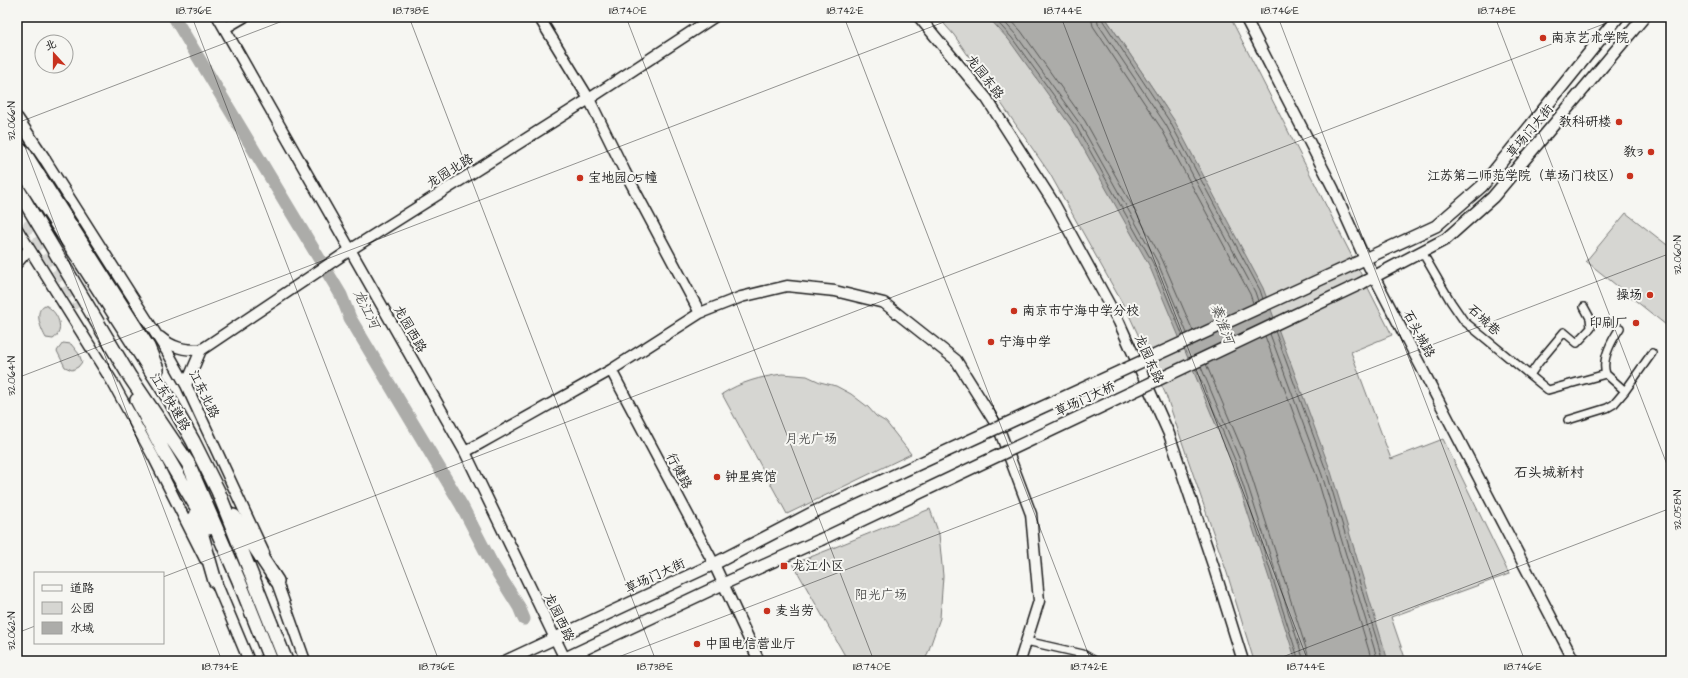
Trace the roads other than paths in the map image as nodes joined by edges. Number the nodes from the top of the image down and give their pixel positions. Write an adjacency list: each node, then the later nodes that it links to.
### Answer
1 (218, 17): 9 (street, 龙园西路)
2 (244, 17): 9 (street)
3 (539, 17): 10 (street)
4 (714, 17): 10 (street, 龙园北路)
5 (919, 17): 57 (street, 龙园东路)
6 (1245, 17): 19 (street, 石头城路)
7 (1618, 17): 19 (main road, 草场门大街)
8 (1644, 17): 18 (main road, 草场门大街)
9 (225, 28): 17 (street, 龙园西路)
10 (589, 99): 17 (street, 龙园北路); 26 (street)
11 (17, 118): 13 (main road)
12 (20, 157): 39 (highway, 江东快速路)
13 (44, 158): 28 (street, 江东北路)
14 (17, 188): 43 (highway, 江东快速路)
15 (17, 229): 16 (street)
16 (29, 249): 20 (street); 42 (street)
17 (350, 250): 29 (street, 龙园北路); 38 (street, 龙园西路)
18 (1422, 252): 22 (main road, 草场门大街); 33 (street, 石城巷)
19 (1365, 259): 21 (main road, 草场门大街); 22 (street, 石头城路)
20 (17, 263)
21 (1354, 264): 40 (main road, 草场门大桥, bridge)
22 (1375, 277): 23 (main road, 草场门大街); 58 (street, 石头城路)
23 (1362, 283): 45 (main road, 草场门大桥, bridge)
24 (80, 306): 37 (highway)
25 (1584, 307): 33 (street)
26 (700, 313): 31 (street); 47 (street)
27 (1620, 328): 32 (street)
28 (152, 329): 29 (street); 34 (street, 江东北路)
29 (201, 350): 34 (street)
30 (1652, 353): 35 (street)
31 (611, 370): 38 (street); 41 (street, 行健路)
32 (1606, 374): 33 (street, 石城巷); 35 (street)
33 (1530, 375)
34 (186, 385): 44 (street, 江东北路)
35 (1625, 391): 36 (street)
36 (1568, 420)
37 (163, 450): 42 (highway); 43 (highway)
38 (465, 452): 46 (street, 龙园西路)
39 (218, 491): 44 (highway); 51 (highway, 江东快速路)
40 (814, 512): 41 (main road, 草场门大街)
41 (714, 564): 45 (street, 行健路); 46 (main road, 草场门大街)
42 (216, 581): 49 (street)
43 (240, 581): 50 (highway, 江东快速路)
44 (277, 581): 52 (street, 江东北路)
45 (723, 584): 48 (main road); 54 (street, 行健路)
46 (555, 638): 48 (street, 龙园西路); 53 (main road, 草场门大街)
47 (1026, 641): 55 (street); 56 (street)
48 (563, 660)
49 (250, 661)
50 (271, 661)
51 (286, 661)
52 (304, 661)
53 (506, 661)
54 (759, 661)
55 (1020, 661)
56 (1094, 661)
57 (1243, 661)
58 (1574, 661)

